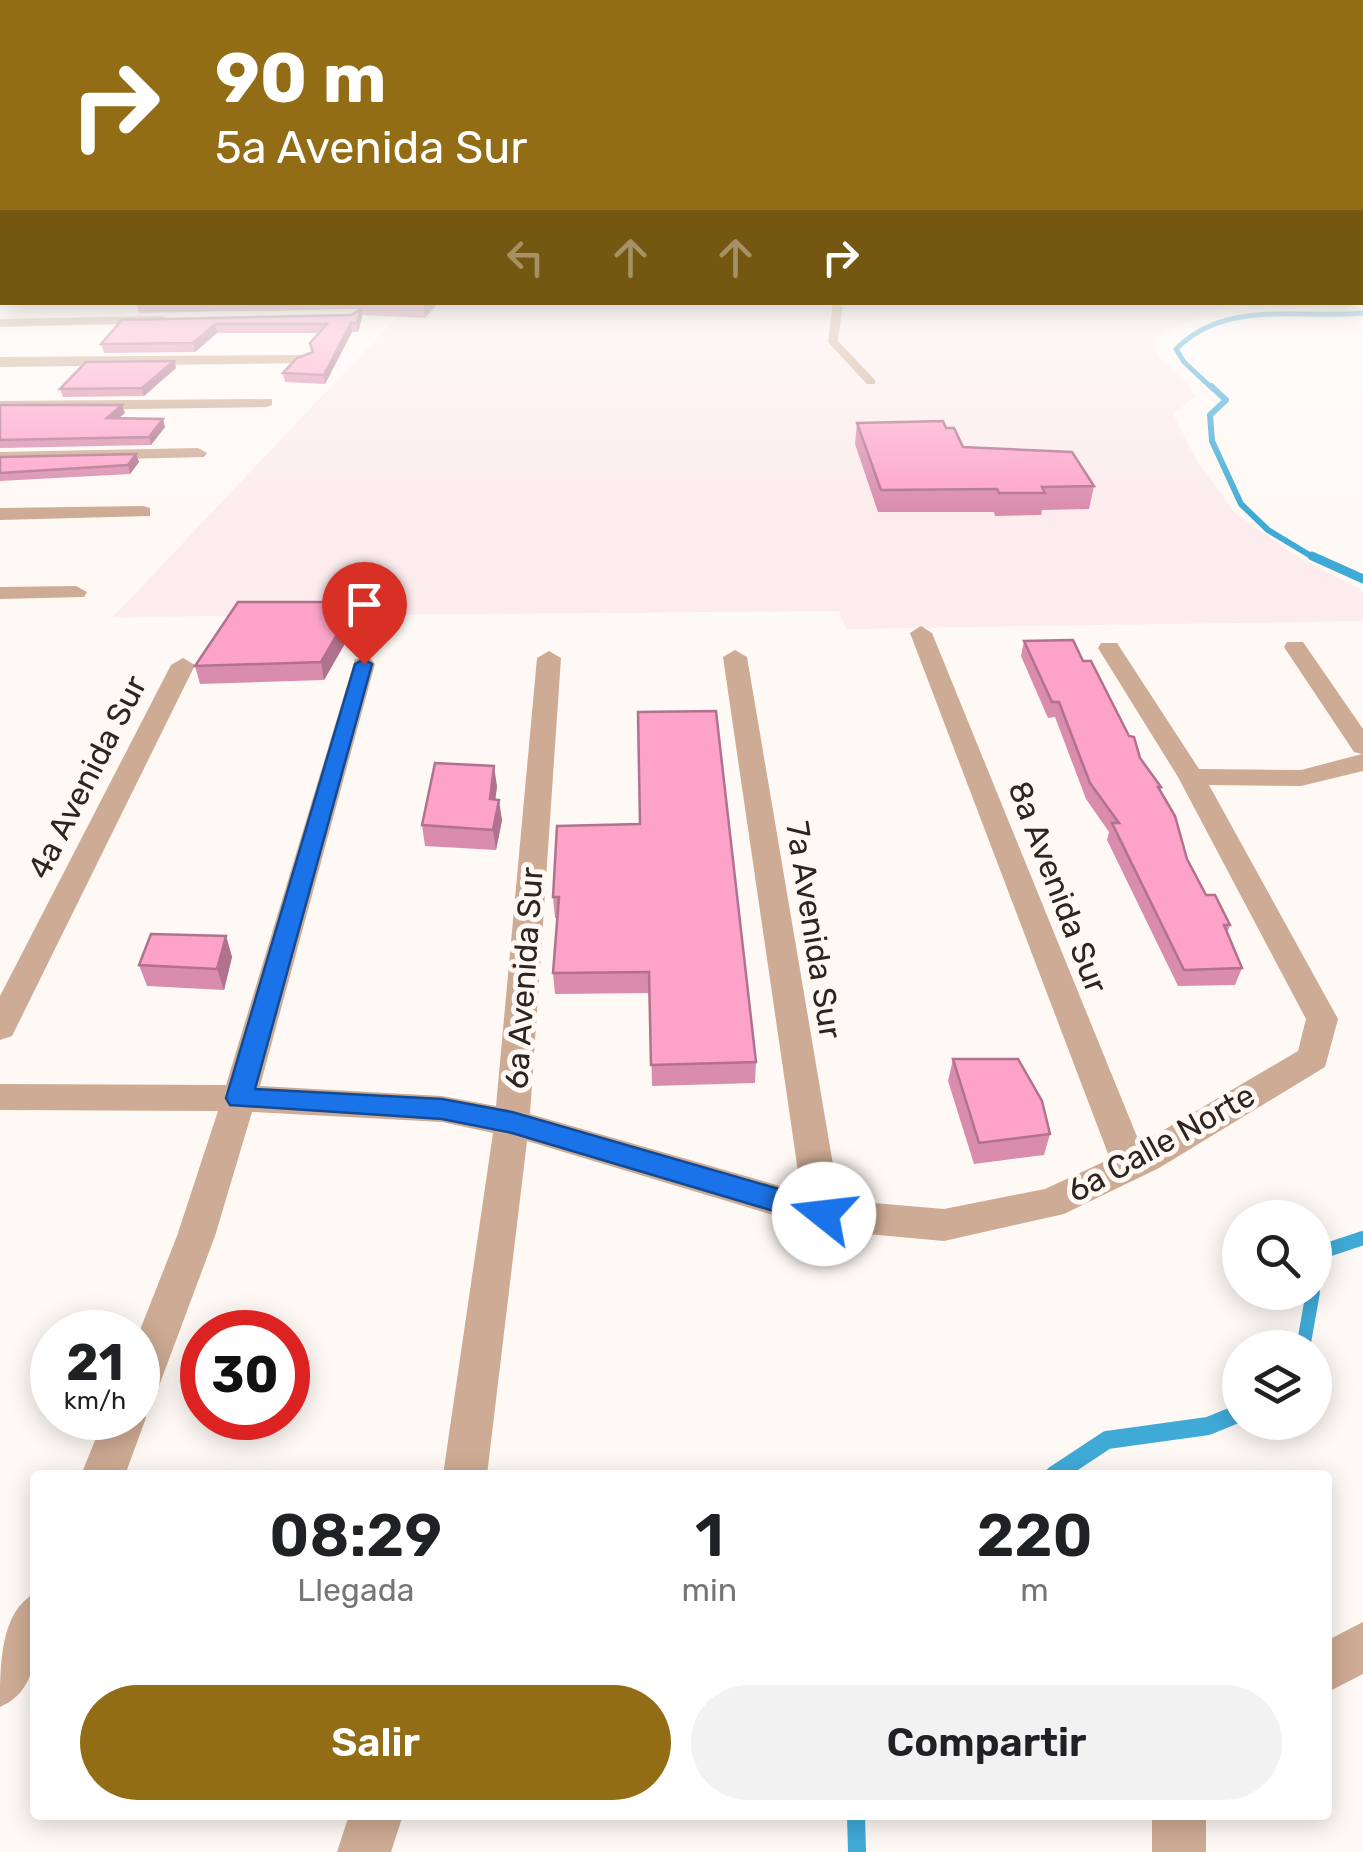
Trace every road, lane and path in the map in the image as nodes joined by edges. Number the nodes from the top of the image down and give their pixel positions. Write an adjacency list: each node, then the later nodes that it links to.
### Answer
1 (834, 340): 4 (lane)
2 (304, 358): 3 (street)
3 (0, 362)
4 (871, 382)
5 (266, 402): 6 (street)
6 (0, 406)
7 (198, 453): 8 (street)
8 (0, 456)
9 (142, 512): 10 (street)
10 (0, 514)
11 (76, 592): 12 (street)
12 (0, 593)
13 (921, 633): 27 (street, 8a Avenida Sur)
14 (1295, 646): 20 (street)
15 (1110, 648): 22 (street)
16 (735, 657): 28 (street, 7a Avenida Sur)
17 (549, 658): 26 (street, 6a Avenida Sur)
18 (364, 664): 25 (street)
19 (183, 666): 23 (street, 4a Avenida Sur)
20 (1363, 748)
21 (1363, 762): 22 (street)
22 (1191, 778): 27 (street, 6a Calle Norte)
23 (0, 1028)
24 (0, 1097): 25 (street, 6a Calle Norte)
25 (240, 1098): 26 (street, 6a Calle Norte); 29 (street)
26 (512, 1122): 28 (street, 6a Calle Norte); 32 (street, 6a Avenida Sur)
27 (1130, 1166): 28 (street, 6a Calle Norte)
28 (824, 1214)
29 (160, 1329)
30 (116, 1440): 31 (street)
31 (104, 1470)
32 (466, 1470)
33 (30, 1626): 36 (street)
34 (1363, 1646): 35 (street)
35 (1332, 1665)
36 (0, 1682)
37 (374, 1820): 39 (street)
38 (1179, 1820): 40 (street)
39 (364, 1852)
40 (1178, 1852)

